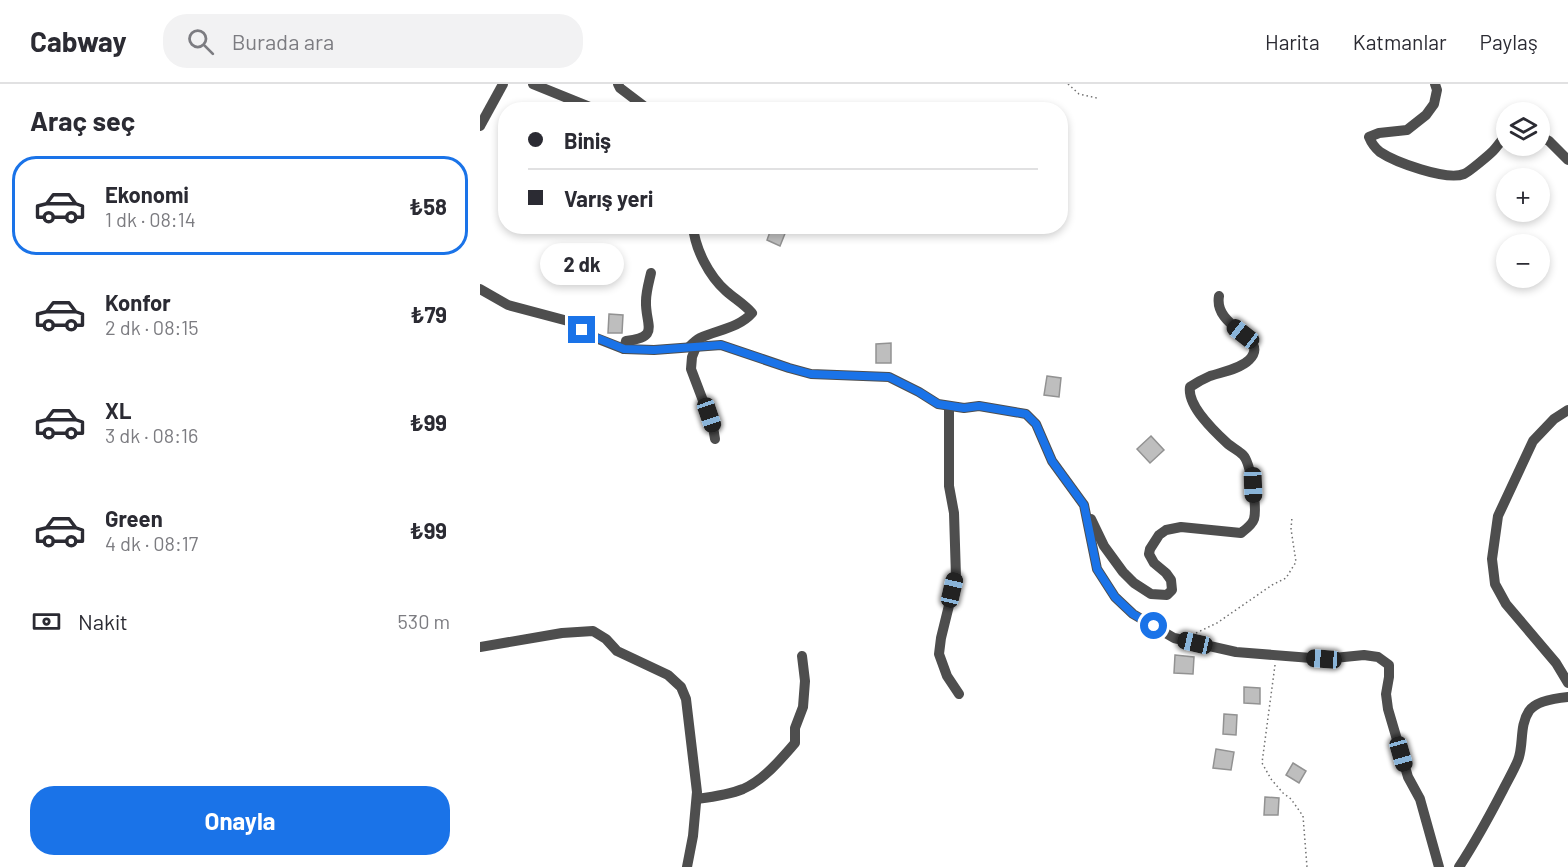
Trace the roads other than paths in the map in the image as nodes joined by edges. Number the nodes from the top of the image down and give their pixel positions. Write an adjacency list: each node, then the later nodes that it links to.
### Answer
1 (503, 84): 7 (street)
2 (533, 84): 5 (street)
3 (618, 84): 6 (street)
4 (1435, 84): 9 (street)
5 (577, 102)
6 (638, 102)
7 (480, 126)
8 (1550, 142): 10 (street)
9 (1496, 147)
10 (1568, 160)
11 (695, 234): 15 (street)
12 (651, 273): 16 (street)
13 (480, 289): 16 (street)
14 (1219, 296): 20 (street)
15 (692, 347): 16 (street); 17 (street); 19 (street)
16 (624, 349)
17 (949, 406): 20 (street); 24 (street)
18 (1568, 410): 23 (street)
19 (715, 439)
20 (1084, 505): 28 (street)
21 (480, 647): 26 (street)
22 (802, 656): 26 (street)
23 (1568, 683)
24 (959, 694)
25 (1568, 697): 29 (street)
26 (697, 800): 27 (street)
27 (687, 867)
28 (1439, 867)
29 (1459, 867)

